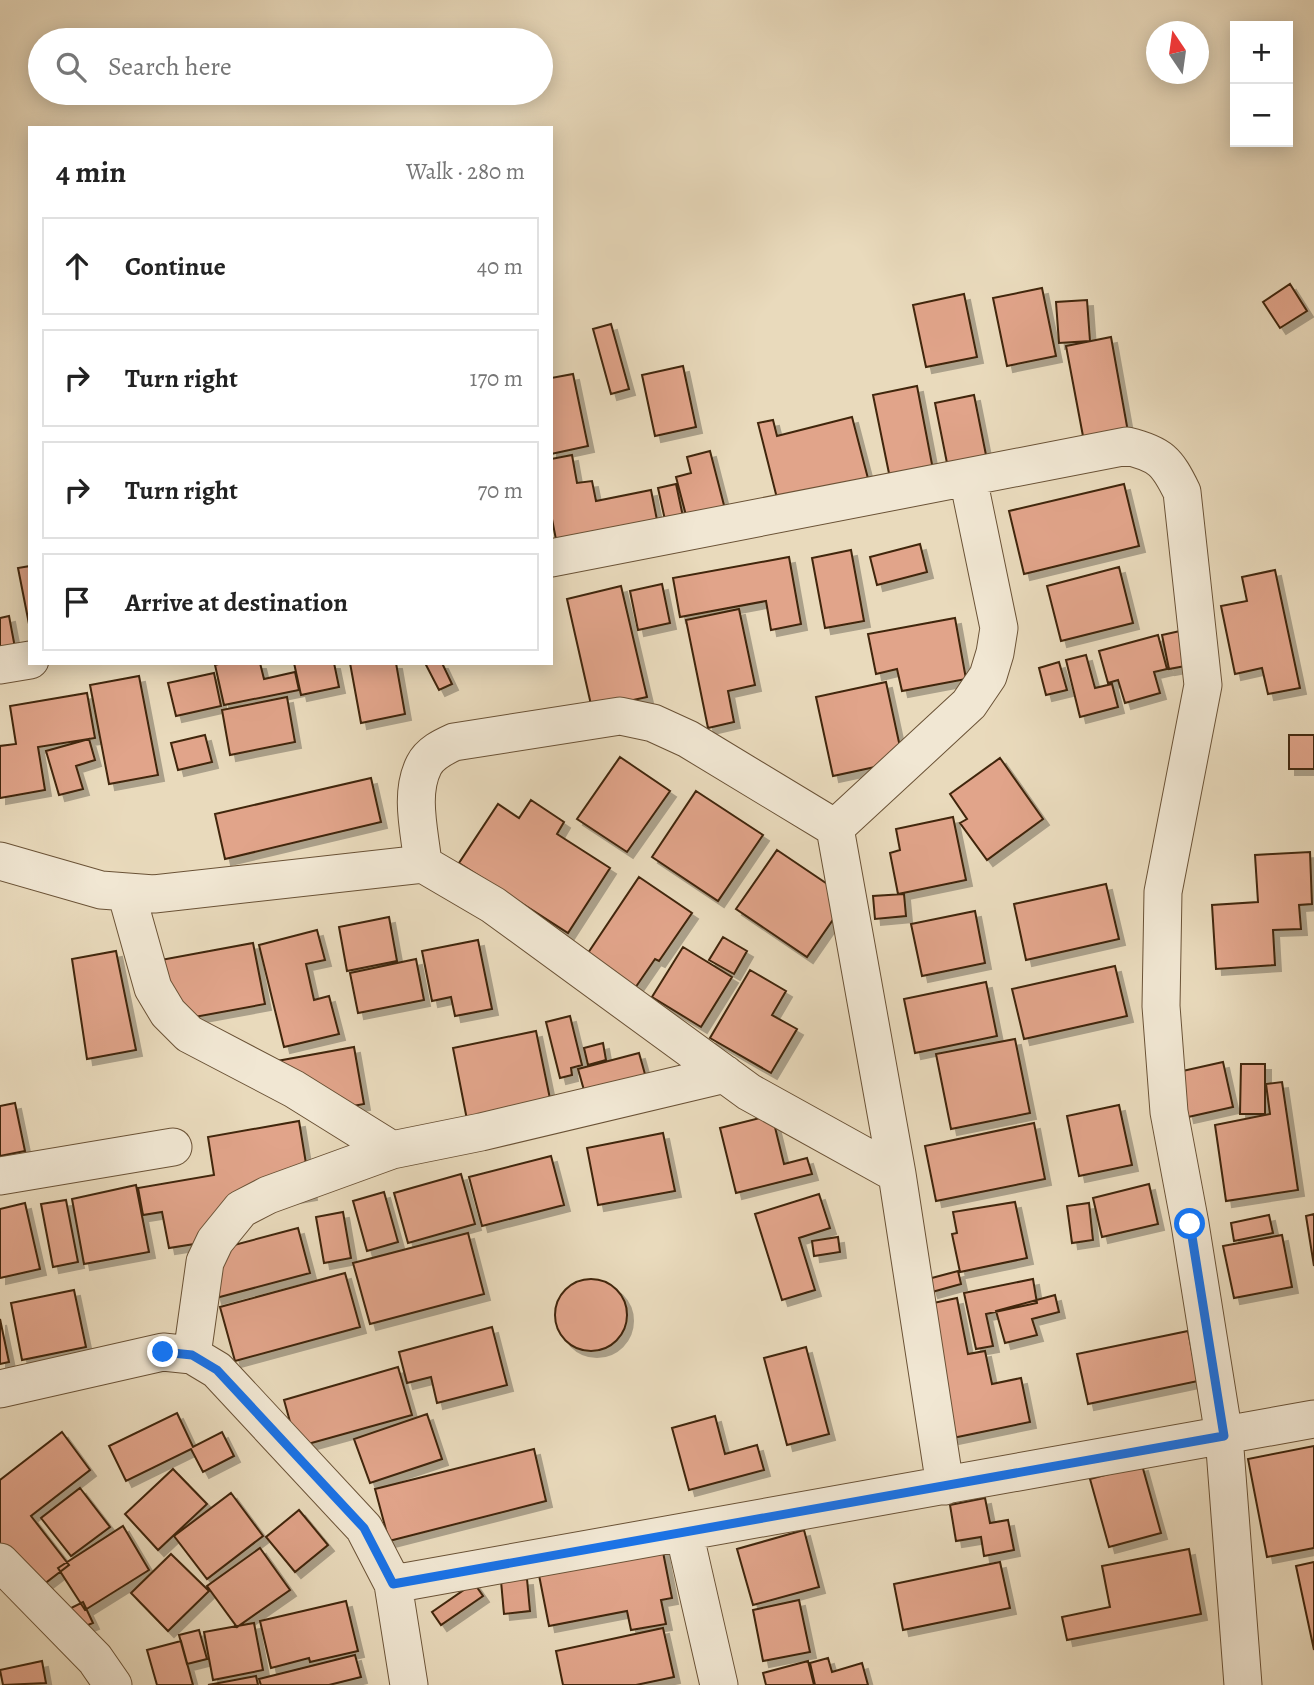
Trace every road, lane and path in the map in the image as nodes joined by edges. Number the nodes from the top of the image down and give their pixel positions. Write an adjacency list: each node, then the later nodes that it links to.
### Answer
1 (968, 478): 2 (street); 5 (street); 17 (street)
2 (553, 558)
3 (28, 660): 4 (street)
4 (0, 665)
5 (835, 828): 7 (street); 12 (street)
6 (0, 861): 8 (street)
7 (423, 863): 8 (street); 9 (street)
8 (125, 892): 11 (street)
9 (725, 1074): 11 (street); 12 (street)
10 (173, 1147): 13 (street)
11 (392, 1150): 14 (street)
12 (897, 1174): 18 (street)
13 (0, 1177)
14 (192, 1355): 15 (street); 21 (street)
15 (4, 1391)
16 (1314, 1419): 17 (street)
17 (1224, 1436): 18 (street); 25 (street)
18 (945, 1486): 19 (street)
19 (684, 1532): 21 (street); 24 (street)
20 (0, 1562): 22 (street)
21 (393, 1584): 23 (street)
22 (113, 1685)
23 (408, 1685)
24 (719, 1685)
25 (1243, 1685)

